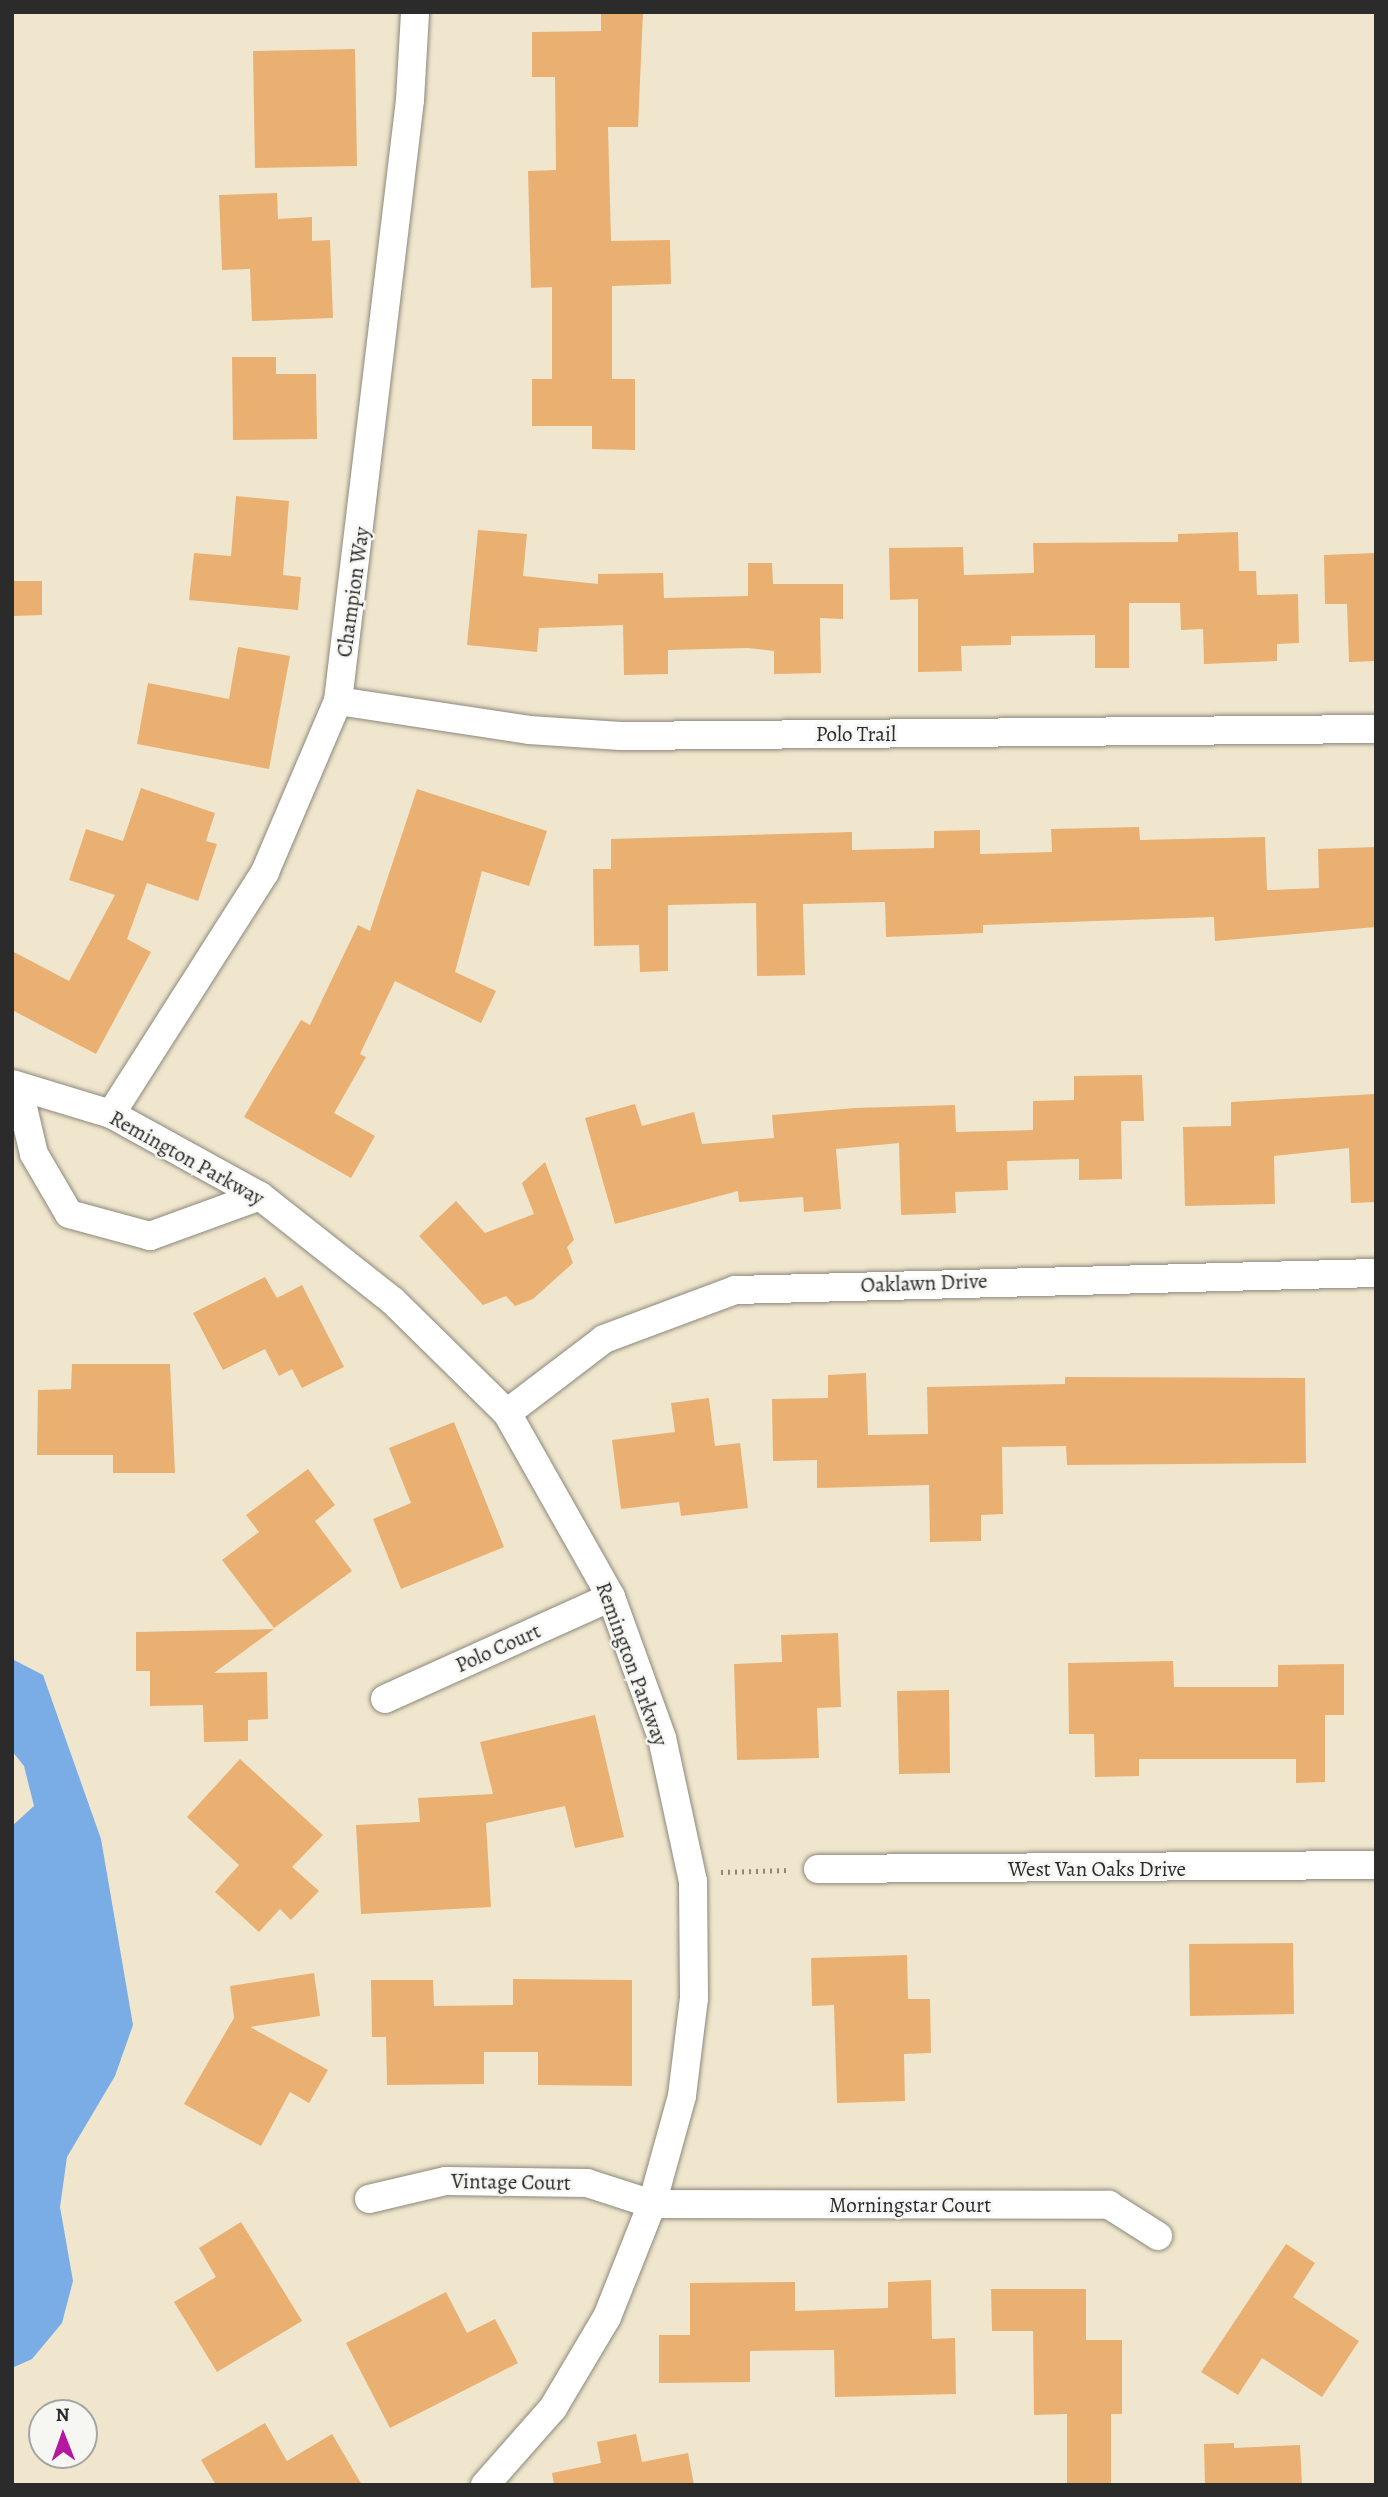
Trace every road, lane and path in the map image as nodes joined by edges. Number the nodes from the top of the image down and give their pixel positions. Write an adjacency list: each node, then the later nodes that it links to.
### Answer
1 (415, 12): 2 (street, Champion Way)
2 (338, 701): 3 (street, Polo Trail); 5 (street, Champion Way)
3 (1376, 729)
4 (15, 1085): 5 (street, Remington Parkway); 6 (street)
5 (111, 1114): 6 (street, Remington Parkway)
6 (260, 1196): 8 (street, Remington Parkway)
7 (1376, 1273): 8 (street, Oaklawn Drive)
8 (508, 1413): 9 (street, Remington Parkway)
9 (611, 1597): 10 (street, Polo Court); 13 (street, Remington Parkway)
10 (385, 1699)
11 (1376, 1865): 12 (street, West Van Oaks Drive)
12 (818, 1869): 13 (path)
13 (691, 1873): 15 (street, Remington Parkway)
14 (369, 2199): 15 (street, Vintage Court)
15 (652, 2204): 16 (street, Morningstar Court); 17 (street, Remington Parkway)
16 (1158, 2236)
17 (485, 2485)

